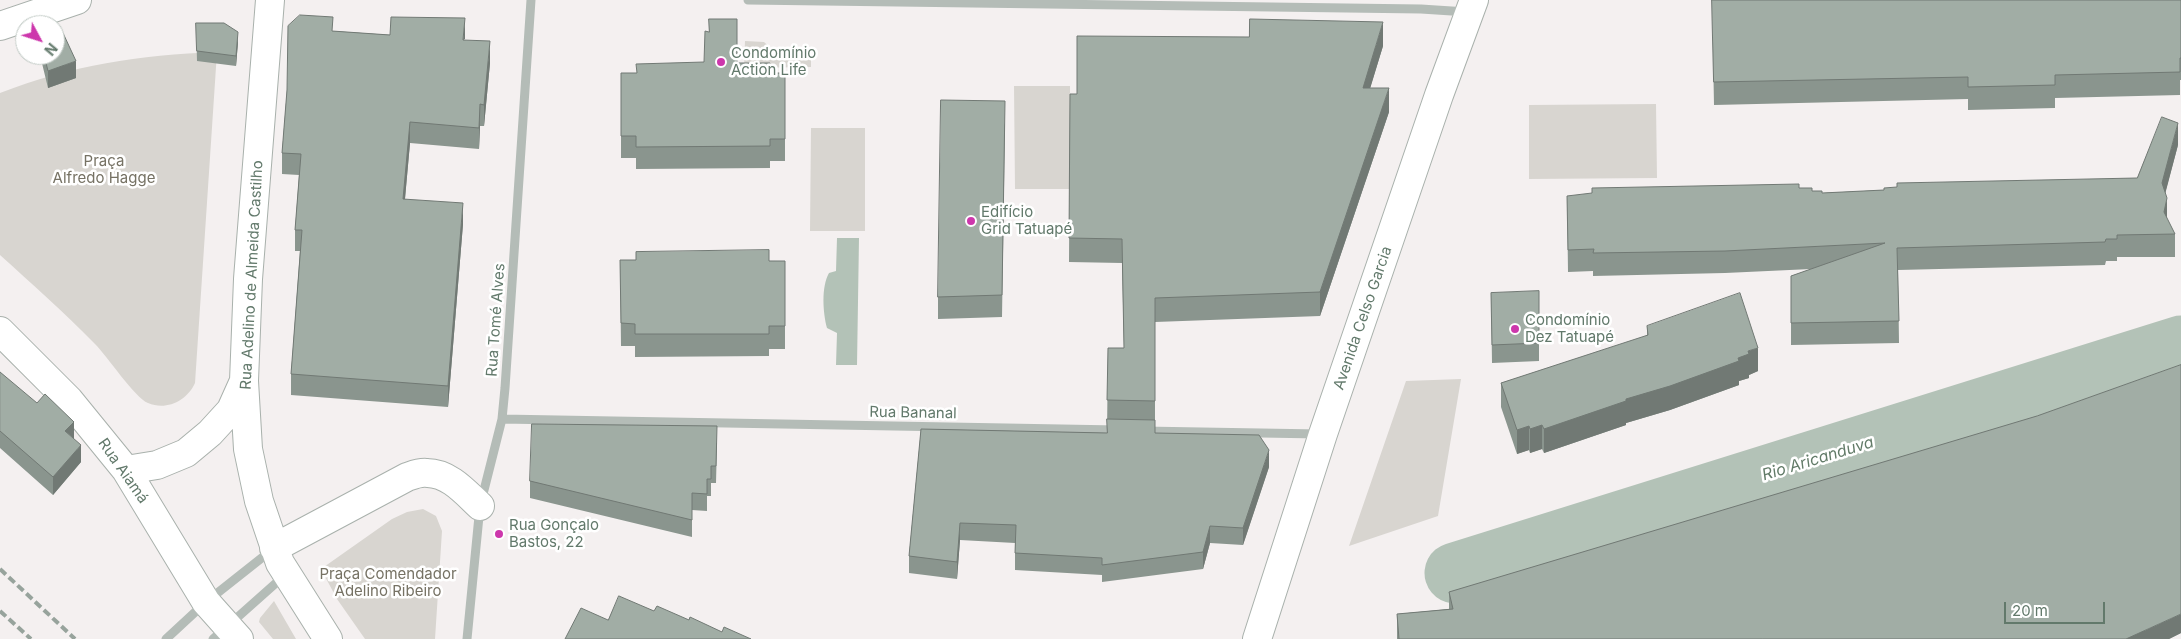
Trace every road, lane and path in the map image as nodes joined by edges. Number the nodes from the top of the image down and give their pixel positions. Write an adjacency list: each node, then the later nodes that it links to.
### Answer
1 (78, 0): 6 (main road)
2 (270, 0): 8 (main road, Rua Adelino de Almeida Castilho)
3 (531, 0): 9 (street, Rua Tomé Alves)
4 (748, 0): 5 (street)
5 (1472, 6): 12 (main road, Avenida Celso Garcia)
6 (0, 26)
7 (0, 331): 13 (main road, Rua Aiamá)
8 (244, 381): 13 (main road); 15 (main road, Rua Adelino de Almeida Castilho)
9 (502, 419): 10 (street, Rua Bananal); 14 (street, Rua Tomé Alves)
10 (1125, 430)
11 (1135, 431): 12 (street)
12 (1323, 434): 22 (main road, Avenida Celso Garcia)
13 (126, 470): 17 (main road, Rua Aiamá)
14 (480, 506): 15 (main road); 21 (street, Rua Tomé Alves)
15 (274, 548): 16 (main road, Rua Adelino de Almeida Castilho); 17 (street)
16 (286, 575): 18 (street); 20 (main road, Rua Adelino de Almeida Castilho)
17 (206, 602): 18 (main road, Rua Aiamá); 19 (street)
18 (226, 634)
19 (166, 639)
20 (328, 639)
21 (467, 639)
22 (1257, 639)

